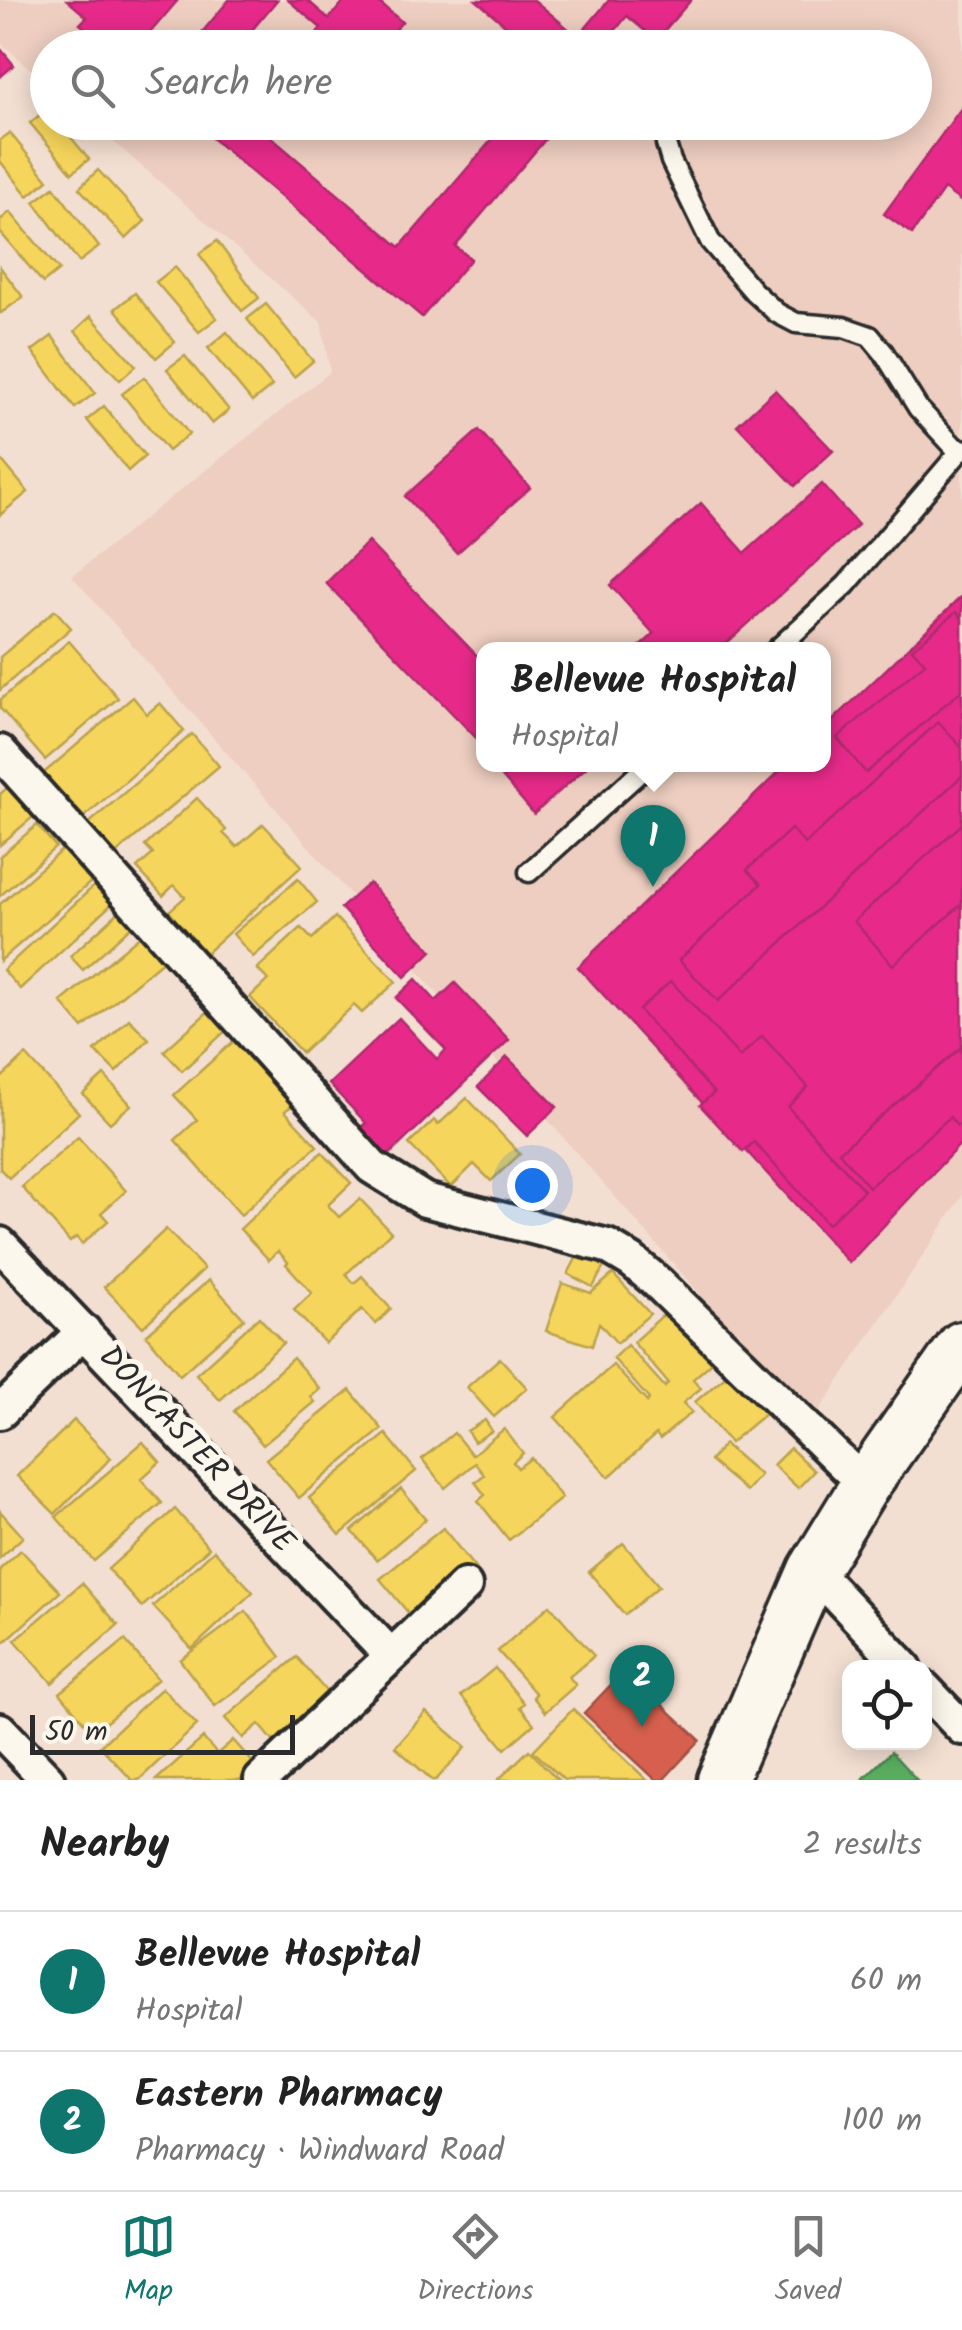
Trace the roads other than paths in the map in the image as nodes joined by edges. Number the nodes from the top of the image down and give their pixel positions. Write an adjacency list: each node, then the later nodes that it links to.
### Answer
1 (666, 140): 2 (lane)
2 (961, 450): 3 (lane)
3 (785, 642)
4 (0, 752): 11 (street)
5 (639, 772): 6 (lane)
6 (529, 872)
7 (0, 1244): 8 (street, DONCASTER DRIVE)
8 (84, 1331): 10 (street); 14 (street, DONCASTER DRIVE)
9 (962, 1346): 11 (main road)
10 (0, 1412)
11 (865, 1485): 12 (main road)
12 (813, 1570): 15 (street); 21 (main road)
13 (465, 1586): 14 (street)
14 (391, 1656): 20 (street)
15 (897, 1660)
16 (932, 1696): 17 (street)
17 (962, 1728)
18 (0, 1730): 19 (street)
19 (48, 1780)
20 (260, 1780)
21 (722, 1780)

